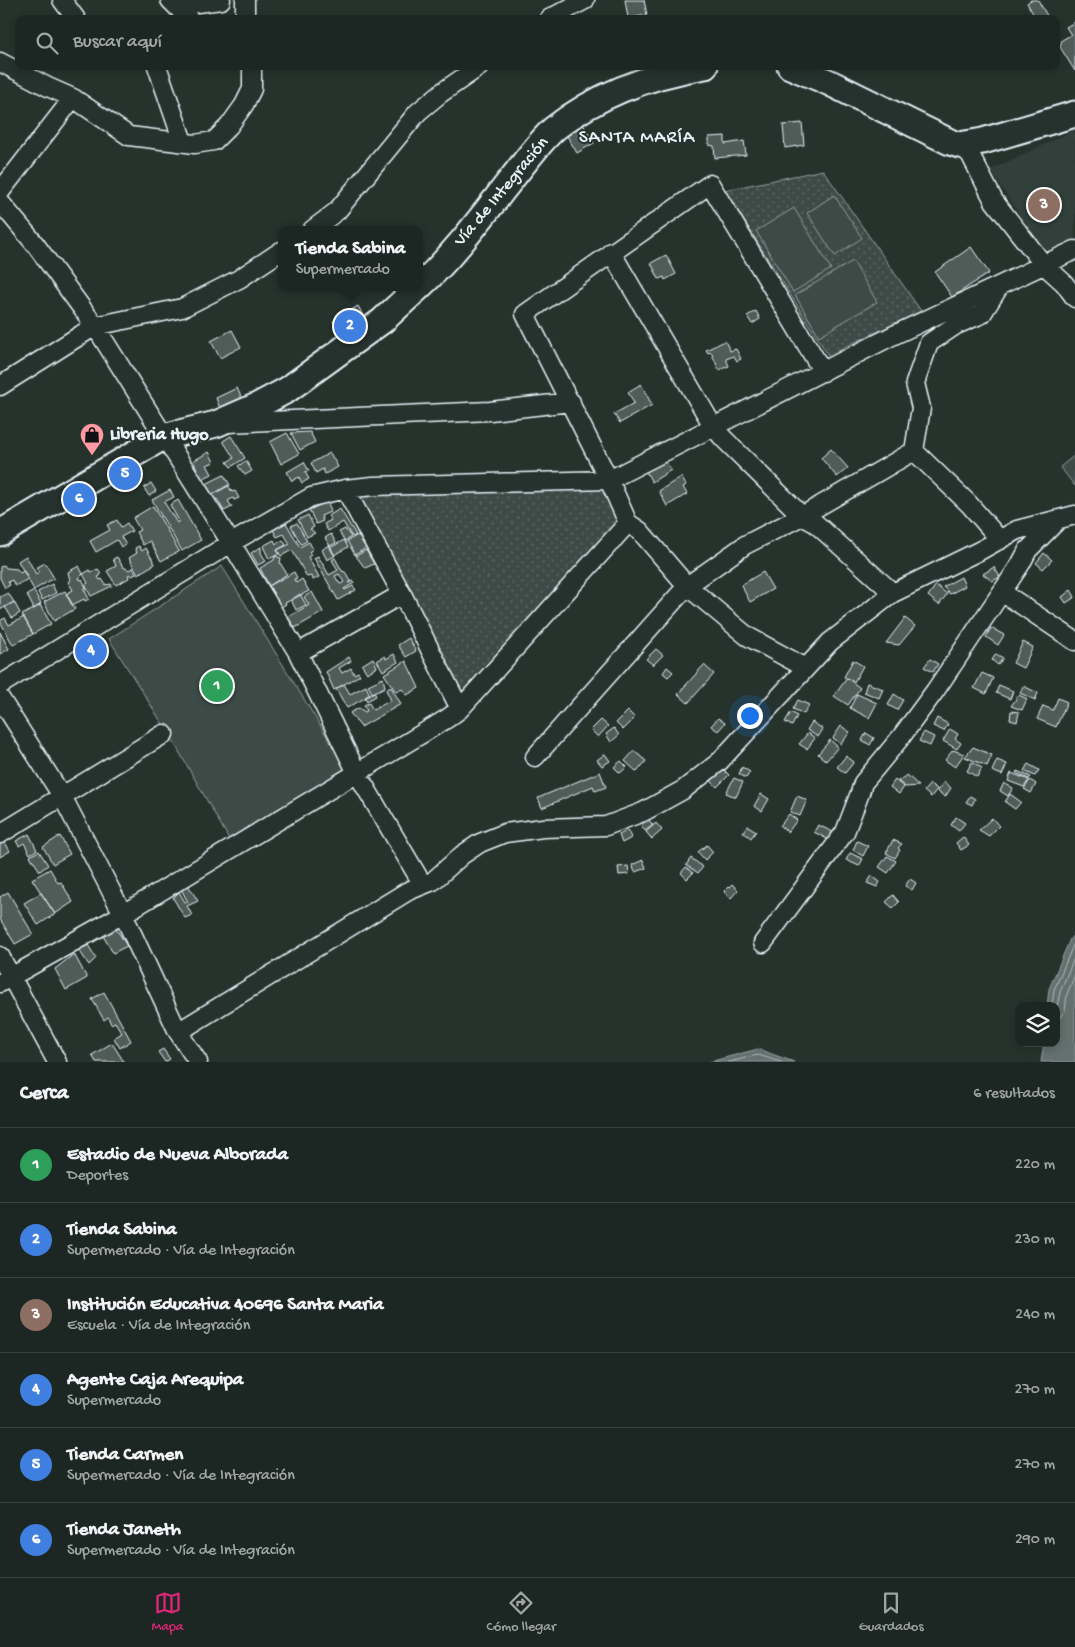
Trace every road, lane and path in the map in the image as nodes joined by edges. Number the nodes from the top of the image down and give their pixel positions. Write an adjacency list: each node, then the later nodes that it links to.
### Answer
1 (62, 0): 7 (street)
2 (170, 0): 8 (street)
3 (185, 0): 4 (street)
4 (221, 0)
5 (245, 0): 9 (street)
6 (586, 0): 10 (street)
7 (73, 15)
8 (185, 15)
9 (245, 15)
10 (557, 15)
11 (0, 62): 17 (street)
12 (158, 70): 19 (street)
13 (252, 70): 19 (street)
14 (474, 70): 23 (street)
15 (686, 70): 28 (main road, Vía de Integración)
16 (800, 70): 20 (main road)
17 (73, 98): 19 (street); 21 (street)
18 (1075, 114): 20 (main road)
19 (183, 142)
20 (959, 145): 27 (street)
21 (0, 192)
22 (0, 202): 32 (street)
23 (317, 226)
24 (1075, 250): 27 (street)
25 (611, 252): 33 (street); 35 (street); 37 (street)
26 (278, 253): 32 (street)
27 (1044, 265): 29 (street); 31 (street)
28 (423, 283)
29 (1000, 286): 33 (street); 39 (street)
30 (415, 291): 36 (main road, Vía de Integración)
31 (1075, 298)
32 (95, 326): 34 (street); 38 (street)
33 (823, 372): 37 (street)
34 (0, 386)
35 (571, 402): 36 (street); 40 (street)
36 (216, 424): 38 (main road, Vía de Integración)
37 (713, 426): 40 (street); 42 (street)
38 (163, 437): 45 (main road, Vía de Integración); 47 (street)
39 (914, 451): 42 (street); 46 (street)
40 (609, 480): 41 (street); 44 (street)
41 (345, 489): 47 (street); 51 (street)
42 (802, 516): 48 (street); 50 (street)
43 (1067, 517): 46 (street); 49 (street)
44 (628, 523): 48 (street); 57 (street)
45 (0, 533)
46 (1000, 540): 50 (street)
47 (231, 543): 53 (street); 55 (street)
48 (687, 586): 54 (street); 59 (street)
49 (1002, 592): 52 (street); 65 (street)
50 (893, 593): 54 (street)
51 (402, 594): 53 (street); 57 (street)
52 (1075, 641)
53 (298, 653): 60 (street)
54 (806, 668): 63 (street)
55 (0, 685)
56 (0, 698): 61 (street)
57 (460, 709): 60 (street)
58 (164, 734): 61 (street)
59 (535, 758)
60 (357, 773): 63 (street); 64 (street)
61 (62, 796): 62 (street); 64 (street)
62 (0, 834)
63 (423, 885): 68 (street)
64 (122, 914): 67 (street); 68 (street)
65 (763, 943)
66 (0, 956): 67 (street)
67 (6, 980): 69 (street)
68 (178, 1032): 70 (street)
69 (57, 1062)
70 (198, 1062)

